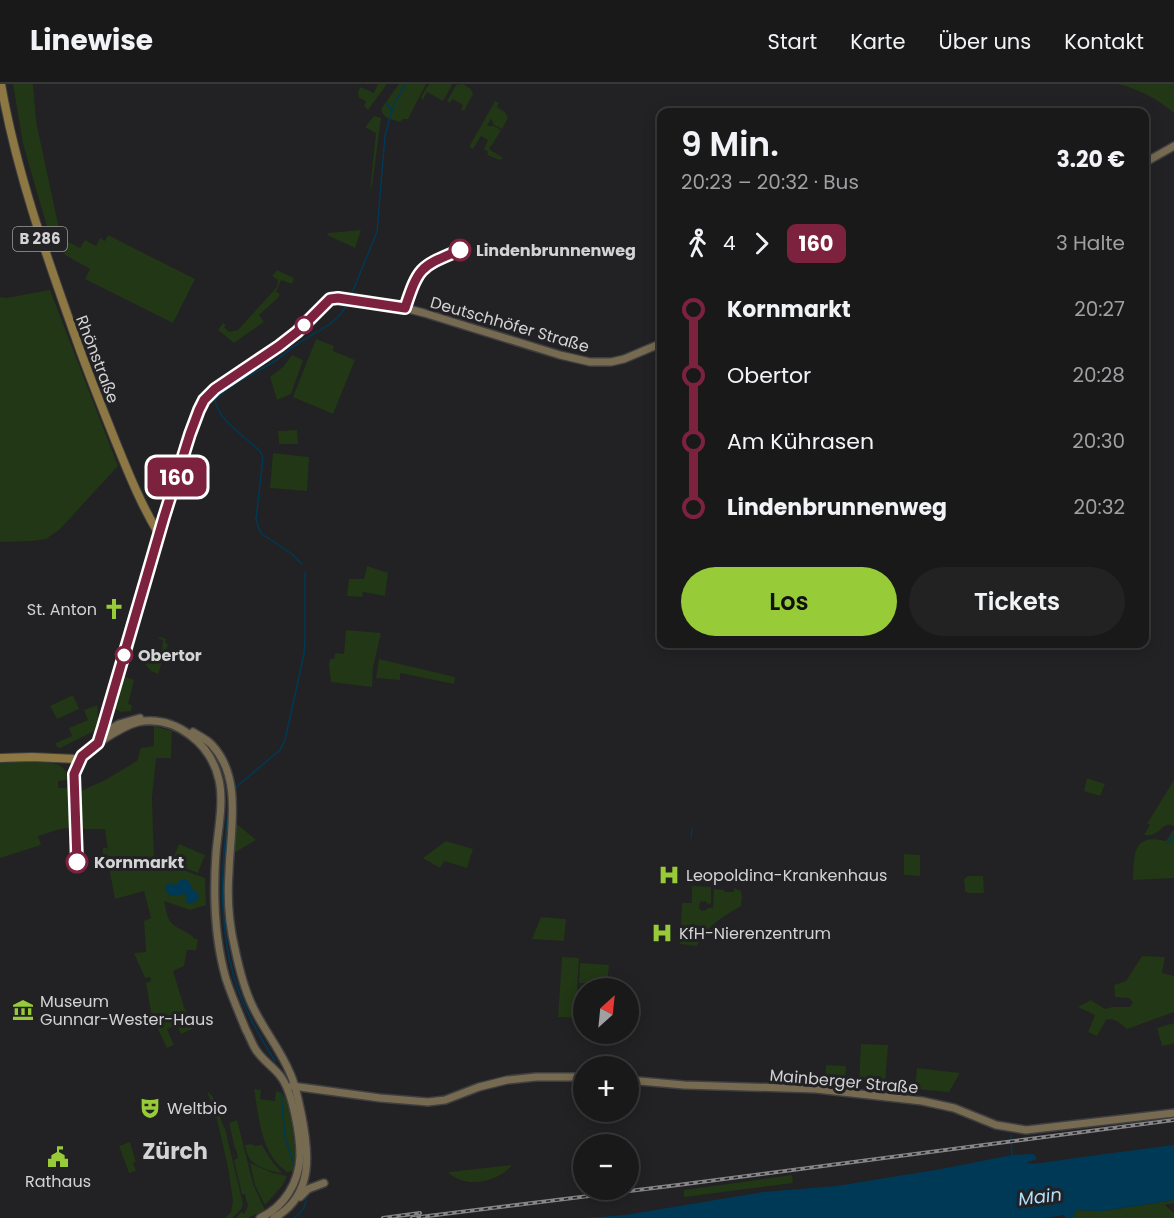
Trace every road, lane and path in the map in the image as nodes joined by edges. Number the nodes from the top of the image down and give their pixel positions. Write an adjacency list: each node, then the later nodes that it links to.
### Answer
1 (1, 84): 5 (main road, Rhönstraße / B 286)
2 (1174, 146): 3 (main road)
3 (1149, 160)
4 (657, 345): 5 (main road, Deutschhöfer Straße)
5 (159, 534): 6 (main road, Deutschhöfer Straße)
6 (99, 739): 7 (main road); 8 (main road); 9 (main road)
7 (0, 758)
8 (220, 807): 9 (main road); 11 (main road)
9 (232, 809): 10 (main road)
10 (282, 1056): 11 (main road); 15 (main road)
11 (269, 1064): 14 (main road)
12 (573, 1077): 15 (main road)
13 (639, 1081): 16 (main road, Mainberger Straße)
14 (287, 1086): 15 (main road); 19 (main road)
15 (296, 1086): 18 (main road)
16 (1174, 1113)
17 (324, 1183): 18 (main road)
18 (293, 1203): 19 (main road)
19 (280, 1210): 20 (main road); 21 (main road)
20 (260, 1218)
21 (274, 1218)

